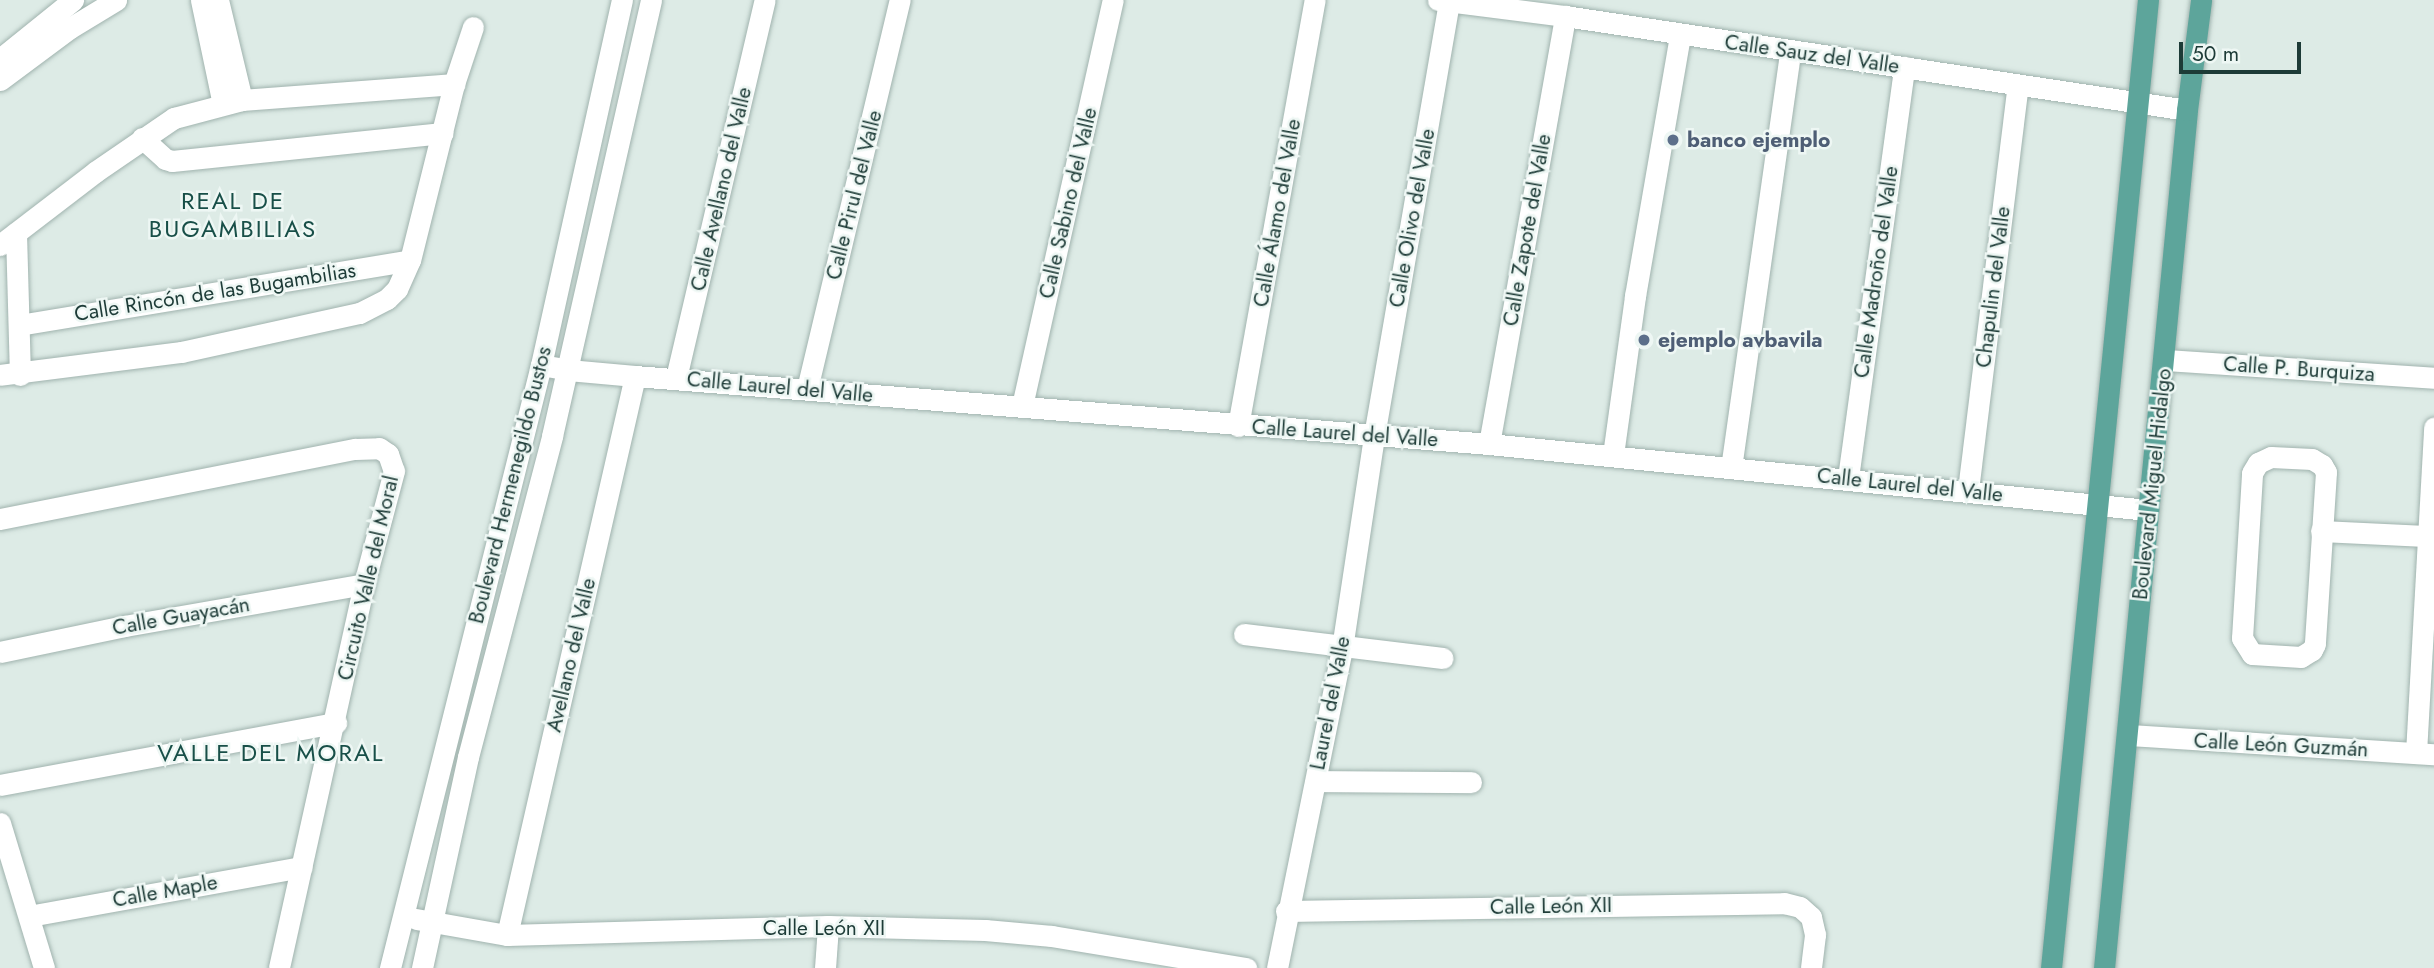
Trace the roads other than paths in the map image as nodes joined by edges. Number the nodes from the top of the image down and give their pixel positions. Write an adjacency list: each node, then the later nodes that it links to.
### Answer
1 (73, 0): 19 (street)
2 (116, 0): 21 (street)
3 (201, 0): 24 (street)
4 (218, 0): 24 (street)
5 (622, 0): 33 (street, Boulevard Hermenegildo Bustos)
6 (651, 0): 34 (street, Boulevard Hermenegildo Bustos)
7 (765, 0): 37 (street, Calle Avellano del Valle)
8 (900, 0): 39 (street, Calle Pirul del Valle)
9 (1113, 0): 40 (street, Calle Sabino del Valle)
10 (1315, 0): 41 (street, Calle Álamo del Valle)
11 (1436, 0): 12 (street, Calle Sauz del Valle)
12 (1449, 0): 15 (street, Calle Sauz del Valle); 43 (street, Calle Olivo del Valle)
13 (2148, 0): 25 (main road)
14 (2201, 0): 26 (main road, Boulevard Miguel Hidalgo)
15 (1565, 16): 17 (street, Calle Sauz del Valle); 44 (street, Calle Zapote del Valle)
16 (473, 27): 22 (street)
17 (1680, 34): 18 (street, Calle Sauz del Valle); 45 (street)
18 (1790, 52): 20 (street, Calle Sauz del Valle); 46 (street)
19 (0, 59)
20 (1904, 67): 23 (street, Calle Sauz del Valle); 47 (street, Calle Madroño del Valle)
21 (0, 80)
22 (454, 84): 24 (street, Calle Rincón de las Bugambilias); 27 (street, Calle Rincón de las Bugambilias)
23 (2018, 85): 25 (street, Calle Sauz del Valle); 48 (street, Chapulin del Valle)
24 (233, 102): 28 (street, Calle Rincón de las Bugambilias)
25 (2138, 105): 26 (street, Calle Sauz del Valle); 49 (main road)
26 (2187, 110): 32 (main road, Boulevard Miguel Hidalgo)
27 (443, 133): 28 (street); 30 (street, Calle Rincón de las Bugambilias)
28 (142, 138): 29 (street, Calle Rincón de las Bugambilias)
29 (8, 239): 31 (street, Calle Rincón de las Bugambilias)
30 (410, 260): 31 (street, Calle Rincón de las Bugambilias); 35 (street, Calle Rincón de las Bugambilias)
31 (19, 325): 35 (street, Calle Rincón de las Bugambilias)
32 (2165, 360): 38 (street, Calle P. Burquiza); 50 (main road, Boulevard Miguel Hidalgo)
33 (541, 365): 34 (street, Calle Laurel del Valle); 68 (street, Boulevard Hermenegildo Bustos)
34 (568, 370): 36 (street, Calle Laurel del Valle); 70 (street, Boulevard Hermenegildo Bustos)
35 (10, 375)
36 (635, 376): 37 (street, Calle Laurel del Valle); 72 (street, Avellano del Valle)
37 (676, 378): 39 (street, Calle Laurel del Valle)
38 (2434, 378)
39 (807, 389): 40 (street, Calle Laurel del Valle)
40 (1023, 406): 41 (street, Calle Laurel del Valle)
41 (1238, 426): 43 (street, Calle Laurel del Valle)
42 (2434, 427): 53 (street)
43 (1374, 436): 44 (street, Calle Laurel del Valle); 56 (street, Laurel del Valle)
44 (1489, 444): 45 (street, Calle Laurel del Valle)
45 (1613, 456): 46 (street, Calle Laurel del Valle)
46 (1731, 468): 47 (street, Calle Laurel del Valle)
47 (1847, 478): 48 (street, Calle Laurel del Valle)
48 (1968, 490): 49 (street, Calle Laurel del Valle)
49 (2096, 505): 50 (street, Calle Laurel del Valle); 81 (main road)
50 (2148, 510): 60 (main road, Boulevard Miguel Hidalgo)
51 (0, 519): 54 (street, Circuito Valle del Moral)
52 (2321, 531): 52 (street); 53 (street)
53 (2426, 536): 61 (street)
54 (364, 584): 57 (street, Calle Guayacán); 59 (street, Circuito Valle del Moral)
55 (1244, 634): 56 (street)
56 (1342, 648): 58 (street); 62 (street, Laurel del Valle)
57 (0, 652)
58 (1444, 658)
59 (336, 723): 64 (street); 66 (street, Circuito Valle del Moral)
60 (2128, 735): 61 (street, Calle León Guzmán); 82 (main road, Boulevard Miguel Hidalgo)
61 (2425, 753)
62 (1316, 781): 63 (street); 67 (street, Laurel del Valle)
63 (1471, 782)
64 (0, 785)
65 (0, 823): 69 (street)
66 (302, 867): 69 (street, Calle Maple); 74 (street, Circuito Valle del Moral)
67 (1286, 911): 79 (street, Laurel del Valle); 80 (street, Calle León XII)
68 (402, 915): 70 (street, Calle León XII); 75 (street, Boulevard Hermenegildo Bustos)
69 (29, 916): 73 (street)
70 (429, 923): 72 (street, Calle León XII); 76 (street, Boulevard Hermenegildo Bustos)
71 (828, 926): 72 (street, Calle León XII); 77 (street); 78 (street, Calle León XII)
72 (507, 935)
73 (44, 968)
74 (279, 968)
75 (390, 968)
76 (422, 968)
77 (825, 968)
78 (1246, 968)
79 (1277, 968)
80 (1811, 968)
81 (2052, 968)
82 (2104, 968)

